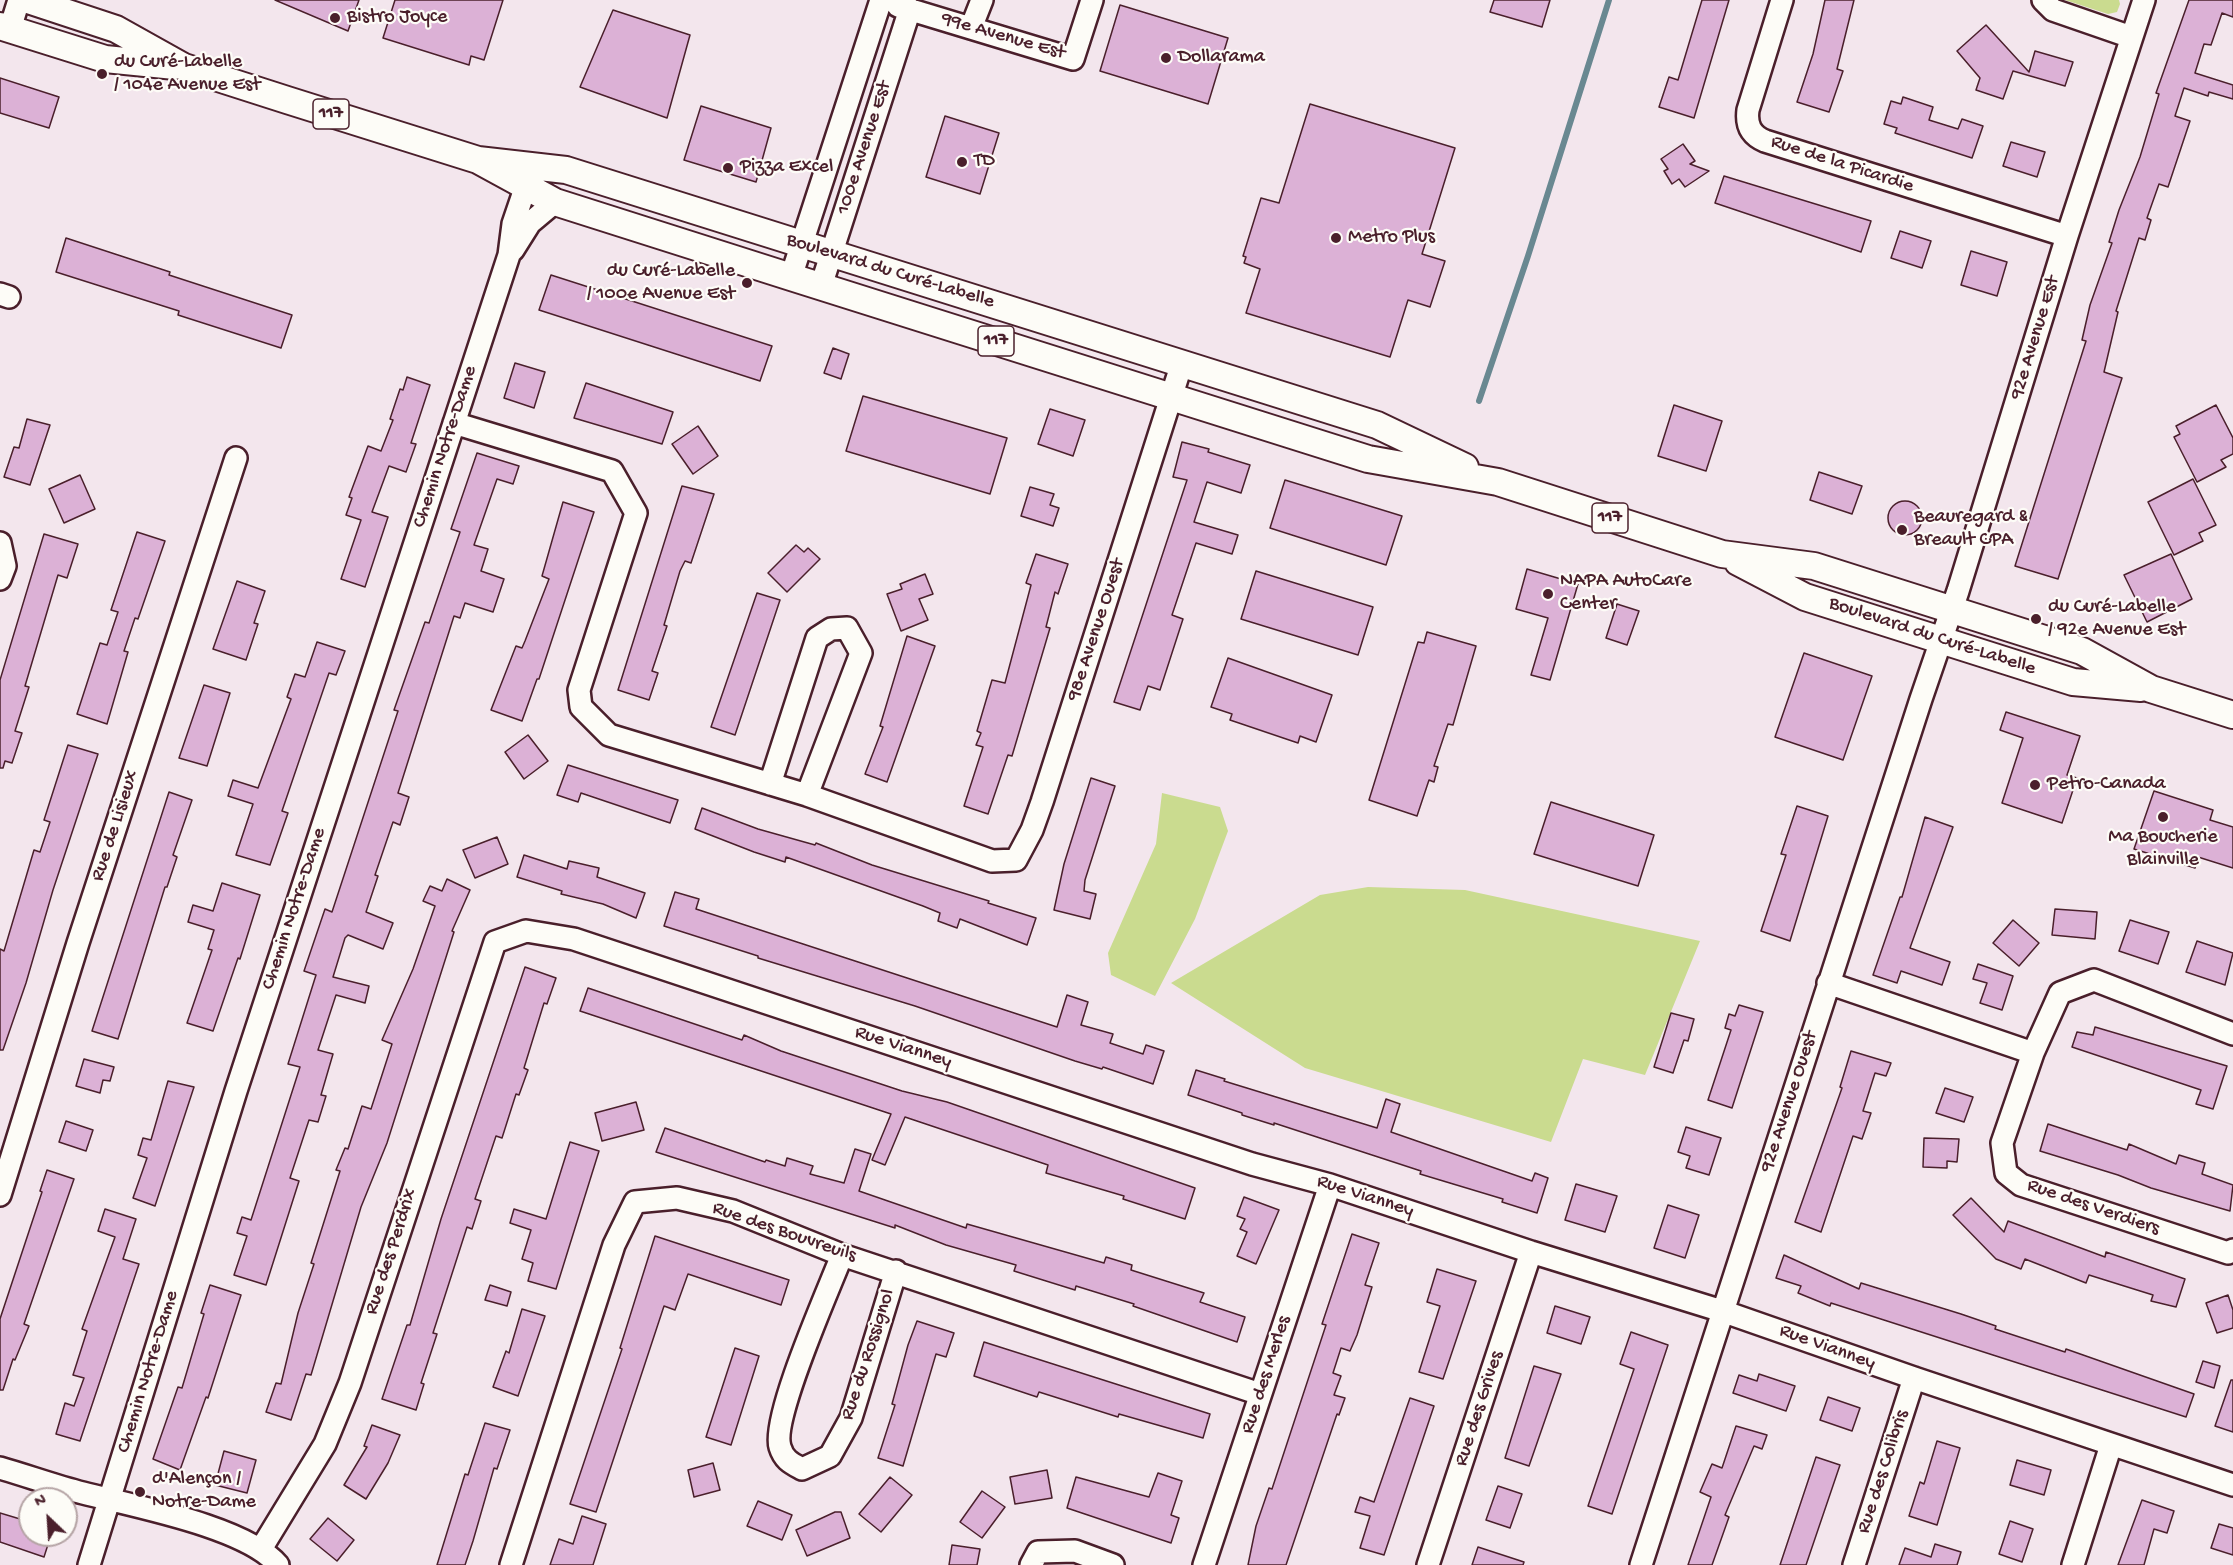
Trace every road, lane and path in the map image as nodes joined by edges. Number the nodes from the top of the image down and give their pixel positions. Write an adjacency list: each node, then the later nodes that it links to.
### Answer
1 (19, 0): 10 (street)
2 (28, 0): 13 (main road, Boulevard du Curé-Labelle / 117)
3 (880, 0): 9 (street, 99e Avenue Est); 17 (street)
4 (982, 0): 11 (street)
5 (1092, 0): 11 (street, 99e Avenue Est)
6 (1782, 0): 16 (street, Rue de la Picardie)
7 (2043, 0): 12 (street)
8 (2144, 0): 12 (street, 92e Avenue Est)
9 (910, 9): 11 (street, 99e Avenue Est); 18 (street, 100e Avenue Est)
10 (5, 27): 13 (main road, Boulevard du Curé-Labelle / 117)
11 (971, 28)
12 (2131, 37): 16 (street, 92e Avenue Est)
13 (184, 67): 14 (main road, Boulevard du Curé-Labelle / 117)
14 (529, 176): 15 (main road, Boulevard du Curé-Labelle / 117); 17 (main road, Boulevard du Curé-Labelle / 117); 19 (street, Chemin Notre-Dame)
15 (555, 202): 19 (street, Chemin Notre-Dame); 20 (main road, Boulevard du Curé-Labelle / 117)
16 (2067, 236): 30 (street, 92e Avenue Est)
17 (802, 245): 18 (main road, Boulevard du Curé-Labelle / 117); 20 (street)
18 (831, 254): 21 (street, 100e Avenue Est); 22 (main road, Boulevard du Curé-Labelle / 117)
19 (509, 255): 24 (street, Chemin Notre-Dame)
20 (791, 277): 21 (main road, Boulevard du Curé-Labelle / 117)
21 (820, 286): 23 (main road, Boulevard du Curé-Labelle / 117)
22 (1182, 363): 23 (street, 98e Avenue Ouest); 26 (main road, Boulevard du Curé-Labelle / 117)
23 (1172, 397): 26 (main road, Boulevard du Curé-Labelle / 117); 35 (street, 98e Avenue Ouest)
24 (454, 423): 34 (street); 52 (street, Chemin Notre-Dame)
25 (236, 458): 41 (street, Rue de Lisieux)
26 (1498, 482): 28 (main road, Boulevard du Curé-Labelle / 117)
27 (0, 543): 29 (street)
28 (1722, 554): 30 (main road, Boulevard du Curé-Labelle / 117); 31 (main road, Boulevard du Curé-Labelle / 117)
29 (0, 579)
30 (1952, 609): 31 (street, 92e Avenue Est); 32 (main road, Boulevard du Curé-Labelle / 117)
31 (1941, 639): 32 (main road, Boulevard du Curé-Labelle / 117); 37 (street, 92e Avenue Ouest)
32 (2151, 689): 33 (main road, Boulevard du Curé-Labelle / 117)
33 (2233, 716)
34 (770, 784): 35 (street); 35 (street)
35 (807, 795)
36 (495, 942): 40 (street, Rue Vianney); 53 (street, Rue des Perdrix)
37 (1828, 983): 39 (street); 46 (street, 92e Avenue Ouest)
38 (2233, 1034): 39 (street, Rue des Verdiers)
39 (2033, 1053): 42 (street, Rue des Verdiers)
40 (1330, 1185): 43 (street, Rue Vianney); 48 (street, Rue des Merles)
41 (0, 1195)
42 (2233, 1250)
43 (1531, 1252): 46 (street, Rue Vianney); 60 (street, Rue des Grives)
44 (842, 1254): 45 (street, Rue des Bouvreuils); 45 (street, Rue du Rossignol); 56 (street, Rue des Bouvreuils)
45 (896, 1271): 48 (street, Rue des Bouvreuils)
46 (1722, 1311): 47 (street, Rue Vianney); 61 (street, 92e Avenue Ouest)
47 (1914, 1378): 49 (street, Rue Vianney); 62 (street, Rue des Colibris)
48 (1260, 1394): 59 (street, Rue des Merles)
49 (2111, 1445): 51 (street, Rue Vianney); 63 (street)
50 (0, 1468): 52 (street)
51 (2233, 1485)
52 (110, 1499): 53 (street); 54 (street, Chemin Notre-Dame)
53 (261, 1549): 55 (street)
54 (89, 1565)
55 (279, 1565)
56 (512, 1565)
57 (1031, 1565): 58 (street)
58 (1113, 1565)
59 (1204, 1565)
60 (1428, 1565)
61 (1641, 1565)
62 (1854, 1565)
63 (2073, 1565)

